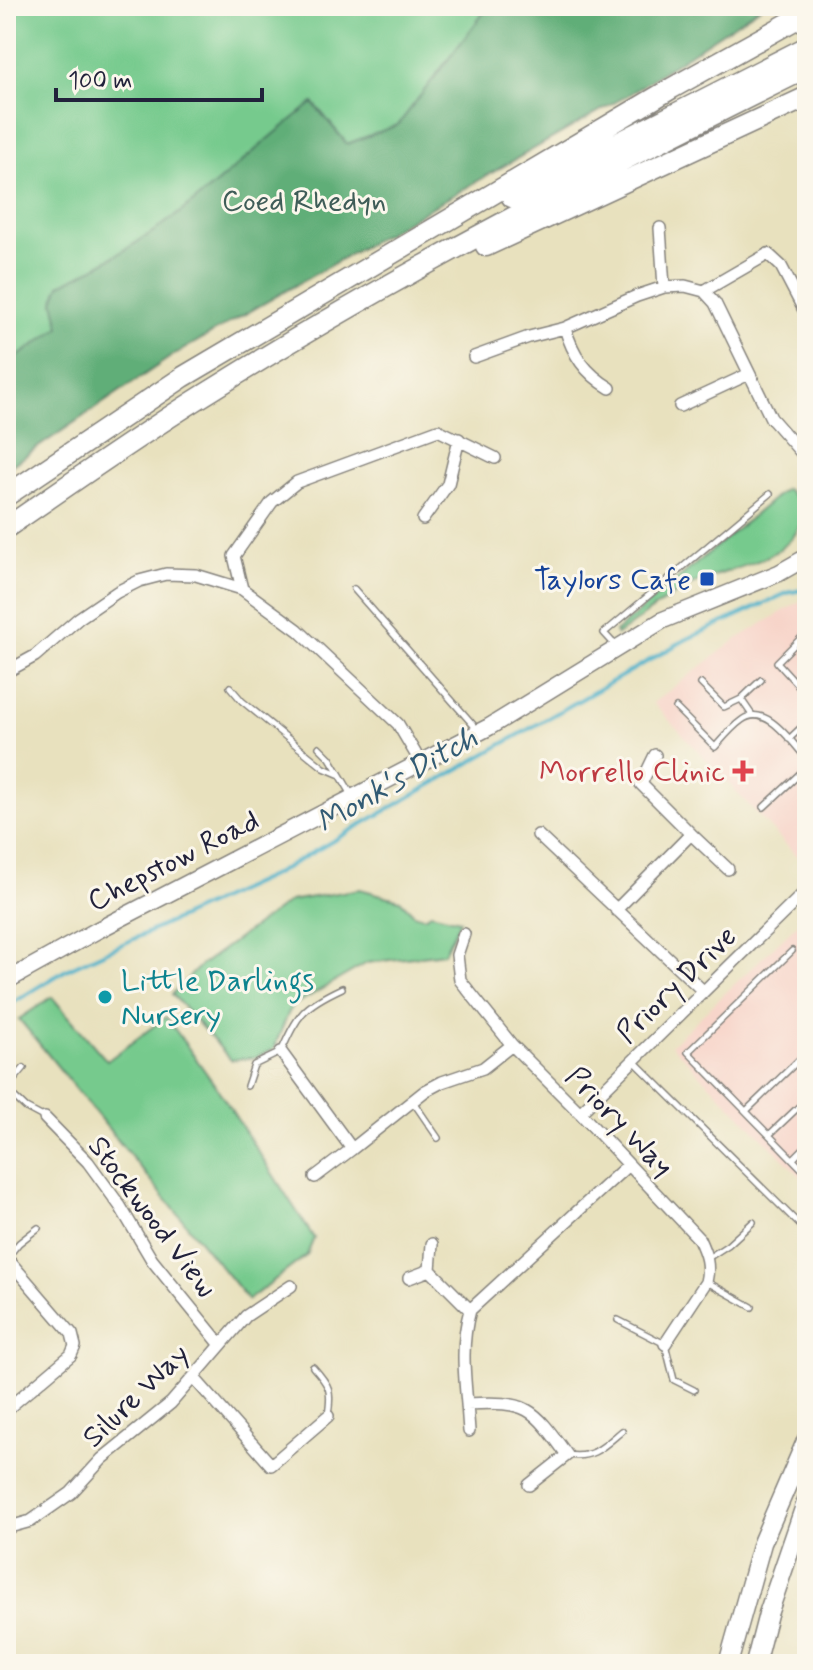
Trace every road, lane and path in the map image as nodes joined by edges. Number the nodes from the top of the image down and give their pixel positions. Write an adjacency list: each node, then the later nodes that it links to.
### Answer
1 (807, 13): 8 (highway)
2 (807, 47): 8 (highway)
3 (807, 68): 11 (highway)
4 (807, 97): 11 (highway)
5 (807, 174): 6 (lane)
6 (807, 191)
7 (660, 228): 9 (street)
8 (362, 273): 22 (highway)
9 (664, 287): 10 (street); 13 (street)
10 (704, 291): 12 (street); 15 (street)
11 (348, 309): 24 (highway)
12 (804, 310)
13 (565, 328): 14 (street); 16 (street)
14 (474, 357)
15 (749, 374): 17 (street); 20 (street)
16 (610, 388)
17 (680, 406)
18 (459, 439): 19 (street); 23 (street); 26 (street)
19 (495, 458)
20 (807, 459)
21 (770, 494): 29 (lane)
22 (6, 496)
23 (423, 519)
24 (6, 528)
25 (807, 557): 29 (main road, Chepstow Road)
26 (242, 589): 30 (street); 46 (street)
27 (354, 589): 41 (lane)
28 (807, 632): 34 (lane)
29 (617, 648): 41 (main road, Chepstow Road)
30 (6, 672)
31 (807, 677): 34 (lane)
32 (761, 680): 37 (lane)
33 (701, 684): 37 (lane)
34 (798, 686): 36 (lane)
35 (230, 687): 48 (lane)
36 (807, 695)
37 (741, 699): 39 (lane)
38 (676, 708): 39 (lane)
39 (752, 715): 42 (lane)
40 (807, 722): 42 (lane)
41 (479, 732): 46 (main road, Chepstow Road)
42 (789, 739): 45 (lane)
43 (319, 747): 48 (lane)
44 (655, 755): 51 (street)
45 (807, 759)
46 (421, 763): 49 (main road, Chepstow Road)
47 (807, 767): 50 (lane)
48 (338, 774): 49 (lane)
49 (354, 798): 58 (main road, Chepstow Road)
50 (764, 807)
51 (691, 834): 53 (street); 55 (street)
52 (538, 835): 55 (street)
53 (728, 869)
54 (807, 890): 60 (street, Priory Drive)
55 (616, 910): 60 (street)
56 (464, 934): 61 (street, Priory Way)
57 (792, 951): 69 (lane)
58 (6, 981)
59 (342, 988): 62 (lane)
60 (703, 991): 64 (street, Priory Drive)
61 (512, 1045): 68 (street); 70 (street, Priory Way)
62 (281, 1052): 66 (lane); 75 (street)
63 (807, 1057): 69 (lane)
64 (633, 1060): 70 (street, Priory Drive); 82 (lane)
65 (24, 1068): 71 (lane)
66 (247, 1086)
67 (807, 1099): 72 (lane)
68 (413, 1102): 73 (lane); 75 (street)
69 (746, 1111): 72 (lane)
70 (580, 1113): 77 (street, Priory Way)
71 (45, 1118): 94 (street, Stockwood View)
72 (769, 1135): 76 (lane)
73 (438, 1138)
74 (807, 1145): 76 (lane)
75 (352, 1149): 79 (street)
76 (793, 1159): 78 (lane)
77 (628, 1165): 84 (street, Priory Way); 91 (street)
78 (807, 1174)
79 (315, 1177)
80 (753, 1222): 84 (lane)
81 (38, 1228): 85 (lane)
82 (807, 1232)
83 (432, 1244): 86 (street)
84 (707, 1258): 88 (street)
85 (6, 1261): 99 (street)
86 (430, 1270): 87 (street); 91 (street)
87 (409, 1278)
88 (706, 1282): 90 (lane); 93 (street)
89 (291, 1286): 94 (street, Silure Way)
90 (752, 1307)
91 (470, 1310): 98 (street)
92 (618, 1320): 93 (lane)
93 (665, 1344): 97 (lane)
94 (221, 1345): 96 (street, Silure Way)
95 (313, 1367): 100 (lane)
96 (194, 1378): 100 (street); 107 (street, Silure Way)
97 (694, 1390)
98 (467, 1404): 101 (street); 104 (street)
99 (6, 1410)
100 (328, 1416)
101 (469, 1431)
102 (622, 1431): 104 (lane)
103 (807, 1439): 108 (highway)
104 (567, 1455): 105 (street)
105 (529, 1485)
106 (807, 1500): 109 (highway)
107 (6, 1528)
108 (728, 1664)
109 (755, 1664)

